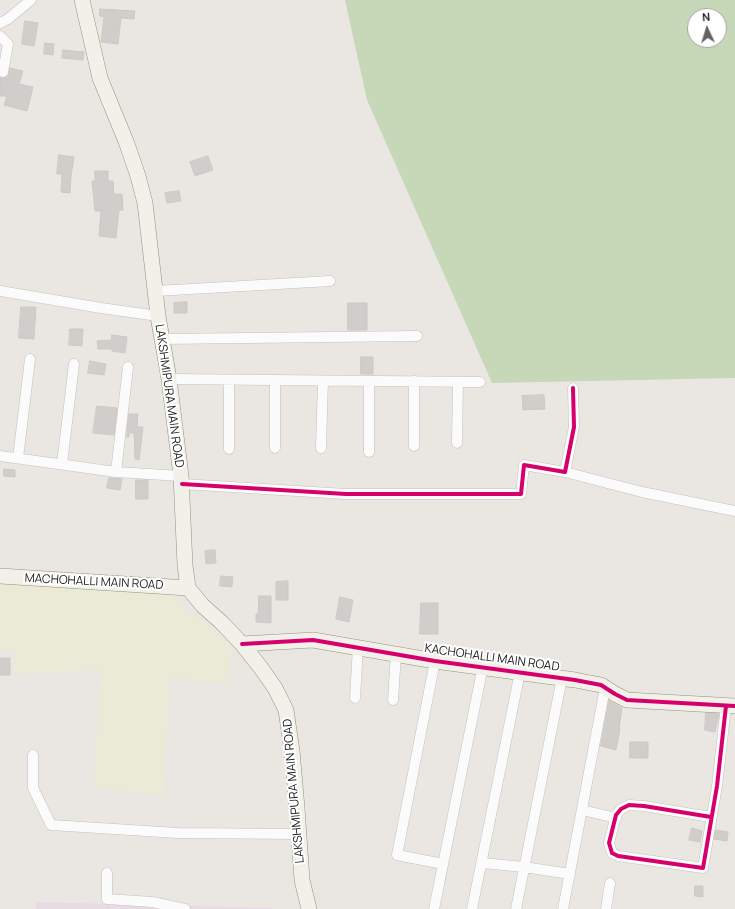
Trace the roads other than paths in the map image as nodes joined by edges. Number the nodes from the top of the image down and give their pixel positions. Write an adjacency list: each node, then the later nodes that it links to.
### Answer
1 (31, 0): 3 (street)
2 (82, 0): 7 (main road, LAKSHMIPURA MAIN ROAD)
3 (0, 24)
4 (0, 36): 5 (street)
5 (3, 72)
6 (330, 281): 7 (street)
7 (156, 290): 9 (main road, LAKSHMIPURA MAIN ROAD)
8 (0, 291): 9 (street)
9 (158, 316): 11 (main road, LAKSHMIPURA MAIN ROAD)
10 (417, 336): 11 (street)
11 (162, 339): 15 (main road, LAKSHMIPURA MAIN ROAD)
12 (30, 359): 31 (street)
13 (74, 364): 32 (street)
14 (128, 367): 33 (street)
15 (169, 379): 16 (street); 35 (main road, LAKSHMIPURA MAIN ROAD)
16 (229, 380): 17 (street); 28 (street)
17 (275, 380): 18 (street); 26 (street)
18 (323, 380): 19 (street); 27 (street)
19 (369, 381): 20 (street); 29 (street)
20 (414, 381): 21 (street); 25 (street)
21 (458, 382): 22 (street); 24 (street)
22 (480, 382)
23 (573, 388): 34 (street)
24 (457, 443)
25 (414, 446)
26 (275, 448)
27 (321, 448)
28 (229, 449)
29 (369, 452)
30 (0, 456): 31 (street)
31 (18, 458): 32 (street)
32 (62, 464): 33 (street)
33 (116, 472): 35 (street)
34 (565, 472): 35 (street); 36 (street)
35 (181, 480): 38 (main road, LAKSHMIPURA MAIN ROAD)
36 (735, 511)
37 (0, 576): 38 (main road, MACHOHALLI MAIN ROAD)
38 (188, 588): 39 (main road, LAKSHMIPURA MAIN ROAD)
39 (242, 644): 40 (main road, KACHOHALLI MAIN ROAD); 54 (main road, LAKSHMIPURA MAIN ROAD)
40 (358, 647): 41 (main road, KACHOHALLI MAIN ROAD); 47 (street)
41 (396, 654): 42 (main road, KACHOHALLI MAIN ROAD); 48 (street)
42 (436, 661): 43 (main road, KACHOHALLI MAIN ROAD); 56 (street)
43 (483, 666): 44 (main road, KACHOHALLI MAIN ROAD); 56 (street)
44 (520, 672): 45 (main road, KACHOHALLI MAIN ROAD); 55 (street)
45 (562, 678): 46 (main road, KACHOHALLI MAIN ROAD); 57 (street)
46 (606, 688): 49 (main road, KACHOHALLI MAIN ROAD); 51 (street)
47 (355, 698)
48 (392, 700)
49 (731, 706): 52 (street)
50 (33, 755): 54 (street)
51 (582, 810): 53 (street); 59 (street)
52 (711, 817): 53 (street); 53 (street)
53 (616, 818)
54 (298, 834): 64 (main road, LAKSHMIPURA MAIN ROAD)
55 (482, 863): 57 (street); 66 (street)
56 (443, 864): 65 (street)
57 (524, 867): 59 (street); 67 (street)
58 (107, 873): 61 (street)
59 (570, 874): 68 (street)
60 (610, 883): 69 (street)
61 (106, 904): 62 (street)
62 (151, 905): 63 (street)
63 (185, 909)
64 (308, 909)
65 (434, 909)
66 (472, 909)
67 (516, 909)
68 (563, 909)
69 (606, 909)

